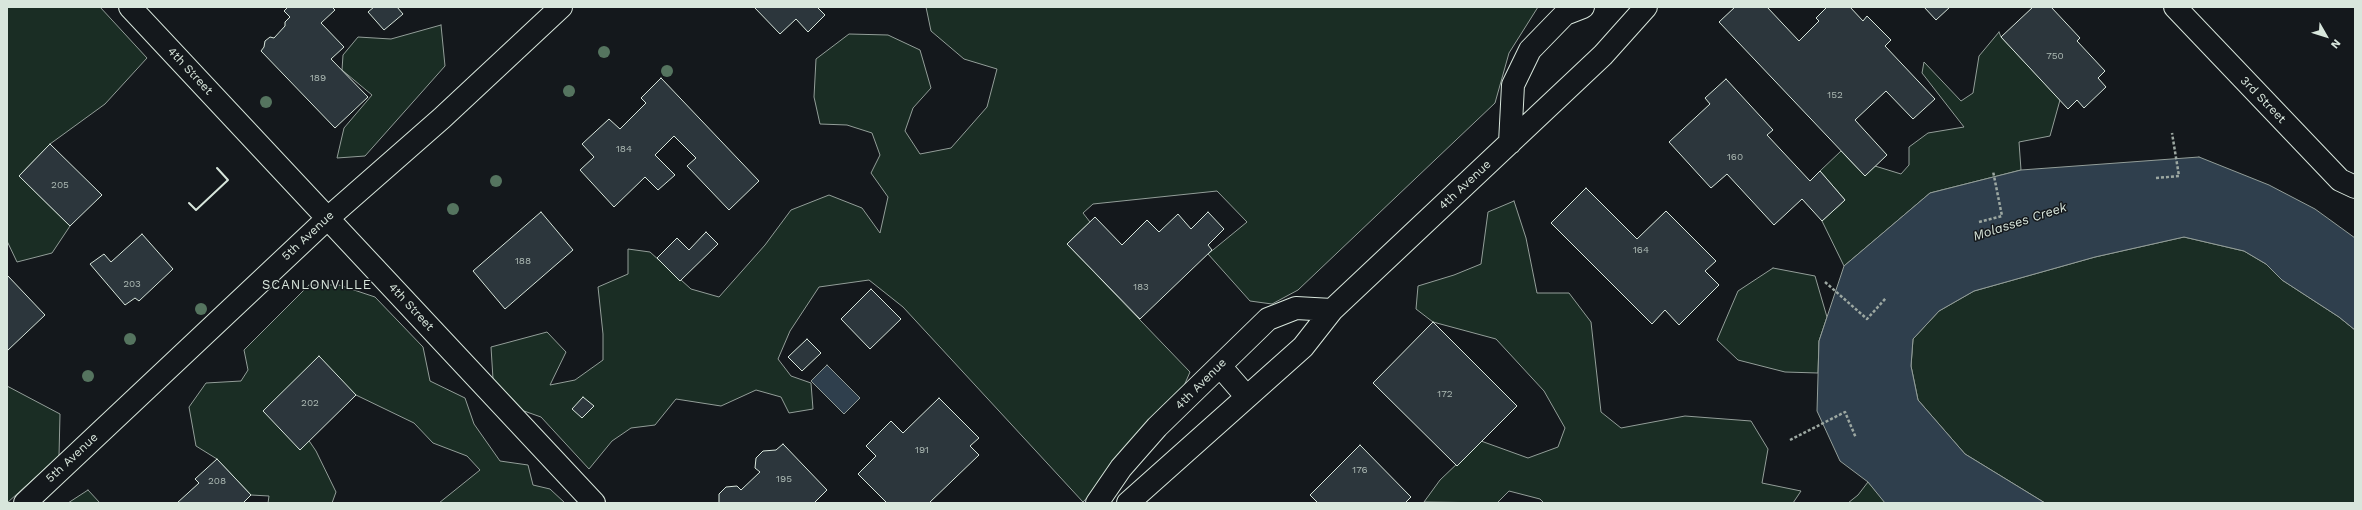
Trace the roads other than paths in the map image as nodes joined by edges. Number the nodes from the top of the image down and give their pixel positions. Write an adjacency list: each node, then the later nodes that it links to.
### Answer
1 (130, 7): 8 (street, 4th Street)
2 (561, 7): 8 (street, 5th Avenue)
3 (1583, 7): 6 (street)
4 (1646, 7): 6 (street, 4th Avenue)
5 (2174, 7): 7 (street, 3rd Street)
6 (1510, 143): 9 (street, 4th Avenue)
7 (2355, 187)
8 (328, 218): 12 (street, 5th Avenue); 13 (street, 4th Street)
9 (1332, 310): 10 (street, 4th Avenue); 11 (street, 4th Avenue)
10 (1220, 366): 11 (street); 14 (street, 4th Avenue)
11 (1246, 396): 15 (street, 4th Avenue)
12 (24, 503)
13 (594, 503)
14 (1097, 503)
15 (1128, 503)

